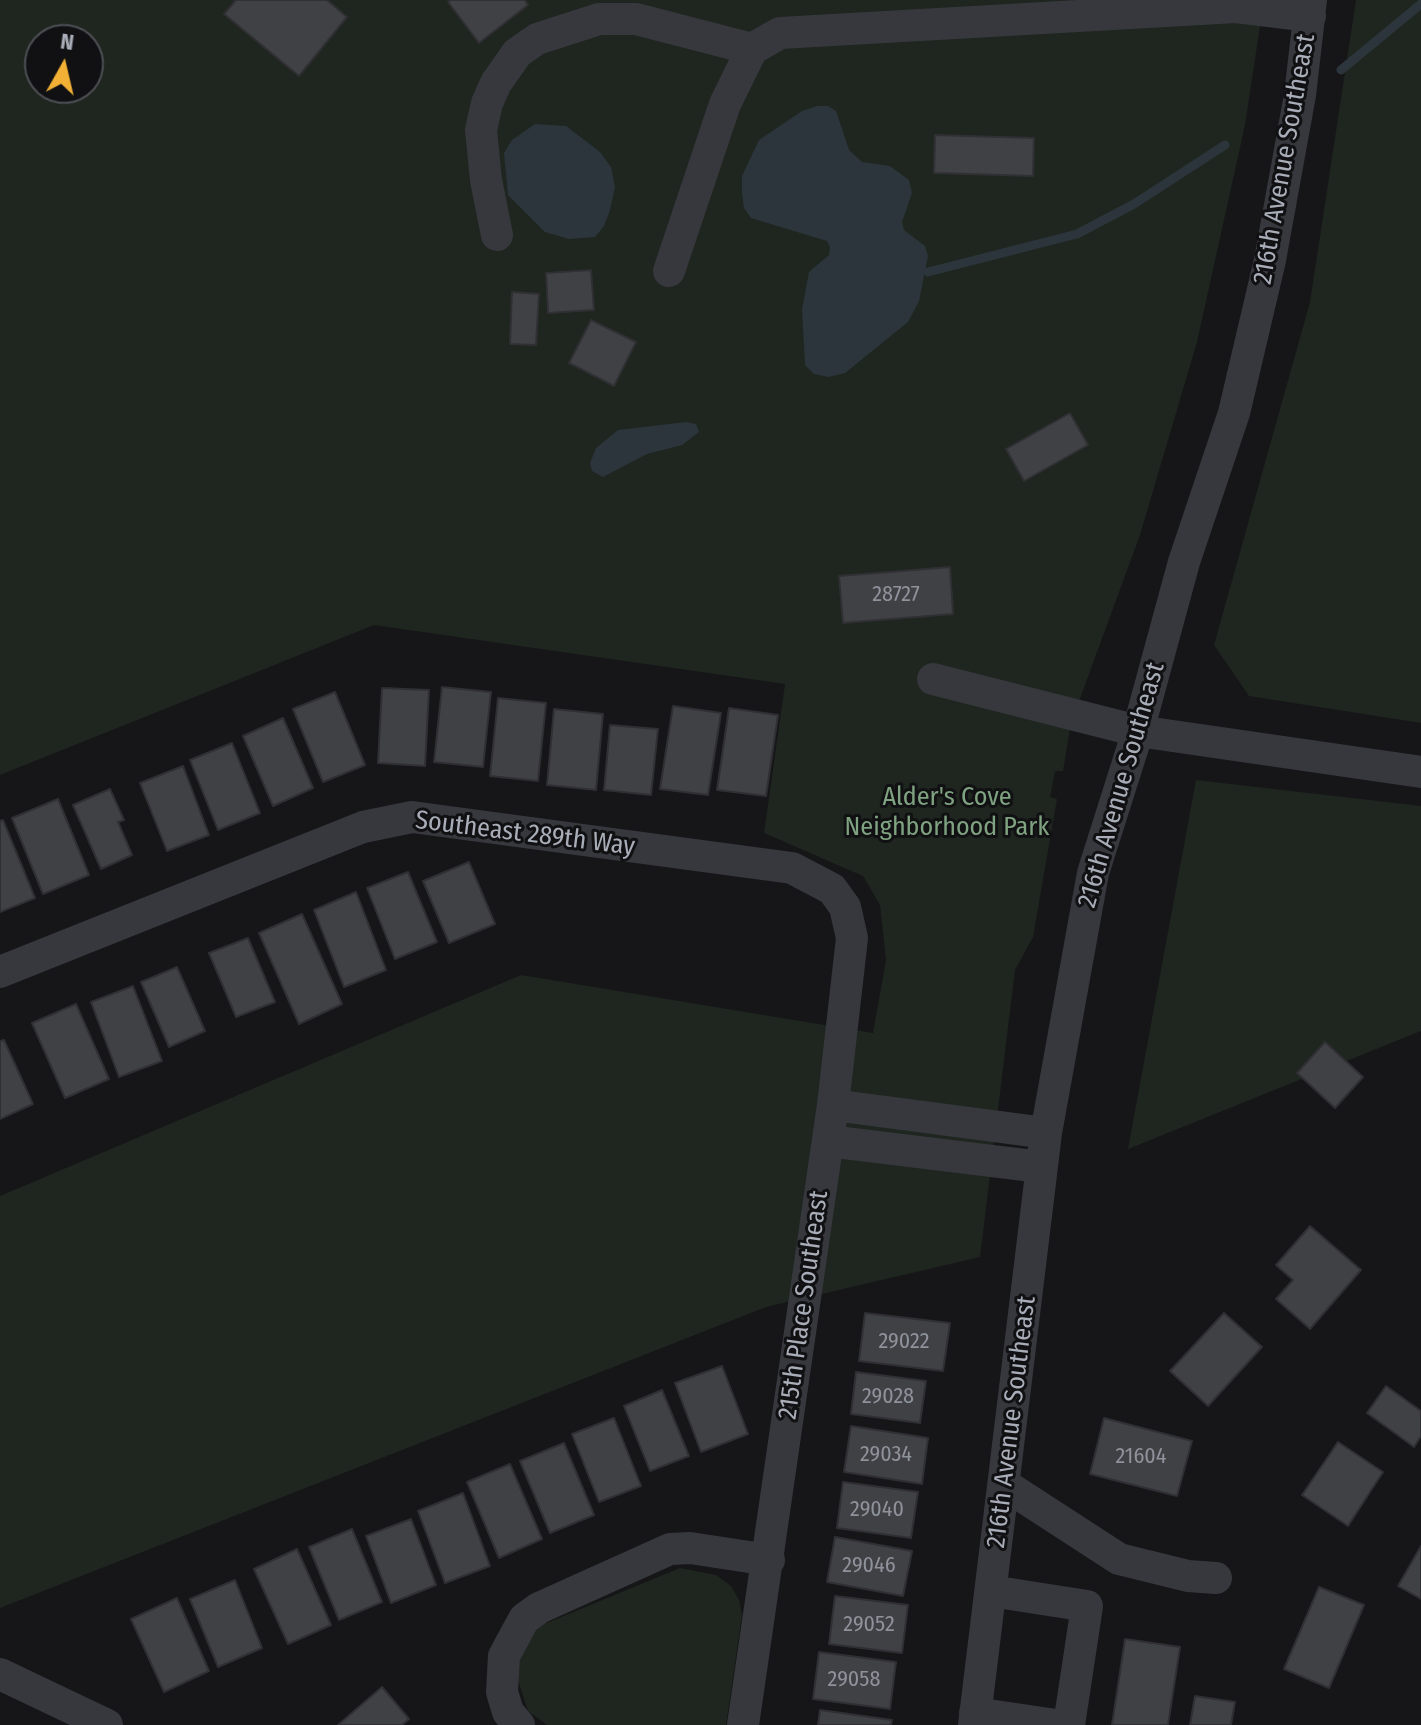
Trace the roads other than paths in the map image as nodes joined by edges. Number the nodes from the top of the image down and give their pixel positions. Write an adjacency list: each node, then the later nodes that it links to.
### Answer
1 (1310, 8): 2 (street); 6 (street, 216th Avenue Southeast)
2 (752, 49): 3 (street); 4 (street)
3 (497, 235)
4 (669, 271)
5 (933, 679): 6 (street)
6 (1138, 731): 7 (street); 11 (street, 216th Avenue Southeast)
7 (1421, 772)
8 (832, 889): 9 (street, Southeast 289th Way); 10 (street, 215th Place Southeast)
9 (0, 972)
10 (833, 1105): 11 (street); 12 (street, 215th Place Southeast)
11 (1046, 1133): 13 (street, 216th Avenue Southeast)
12 (828, 1141): 13 (street); 15 (street, 215th Place Southeast)
13 (1041, 1167): 14 (street, 216th Avenue Southeast)
14 (1005, 1485): 16 (street); 17 (street, 216th Avenue Southeast)
15 (769, 1560): 21 (street); 22 (street, 215th Place Southeast)
16 (1216, 1578)
17 (991, 1591): 19 (street, 216th Avenue Southeast); 24 (street)
18 (0, 1674): 20 (street)
19 (974, 1719): 23 (street)
20 (107, 1725)
21 (519, 1725)
22 (743, 1725)
23 (1056, 1725)
24 (1069, 1725)

